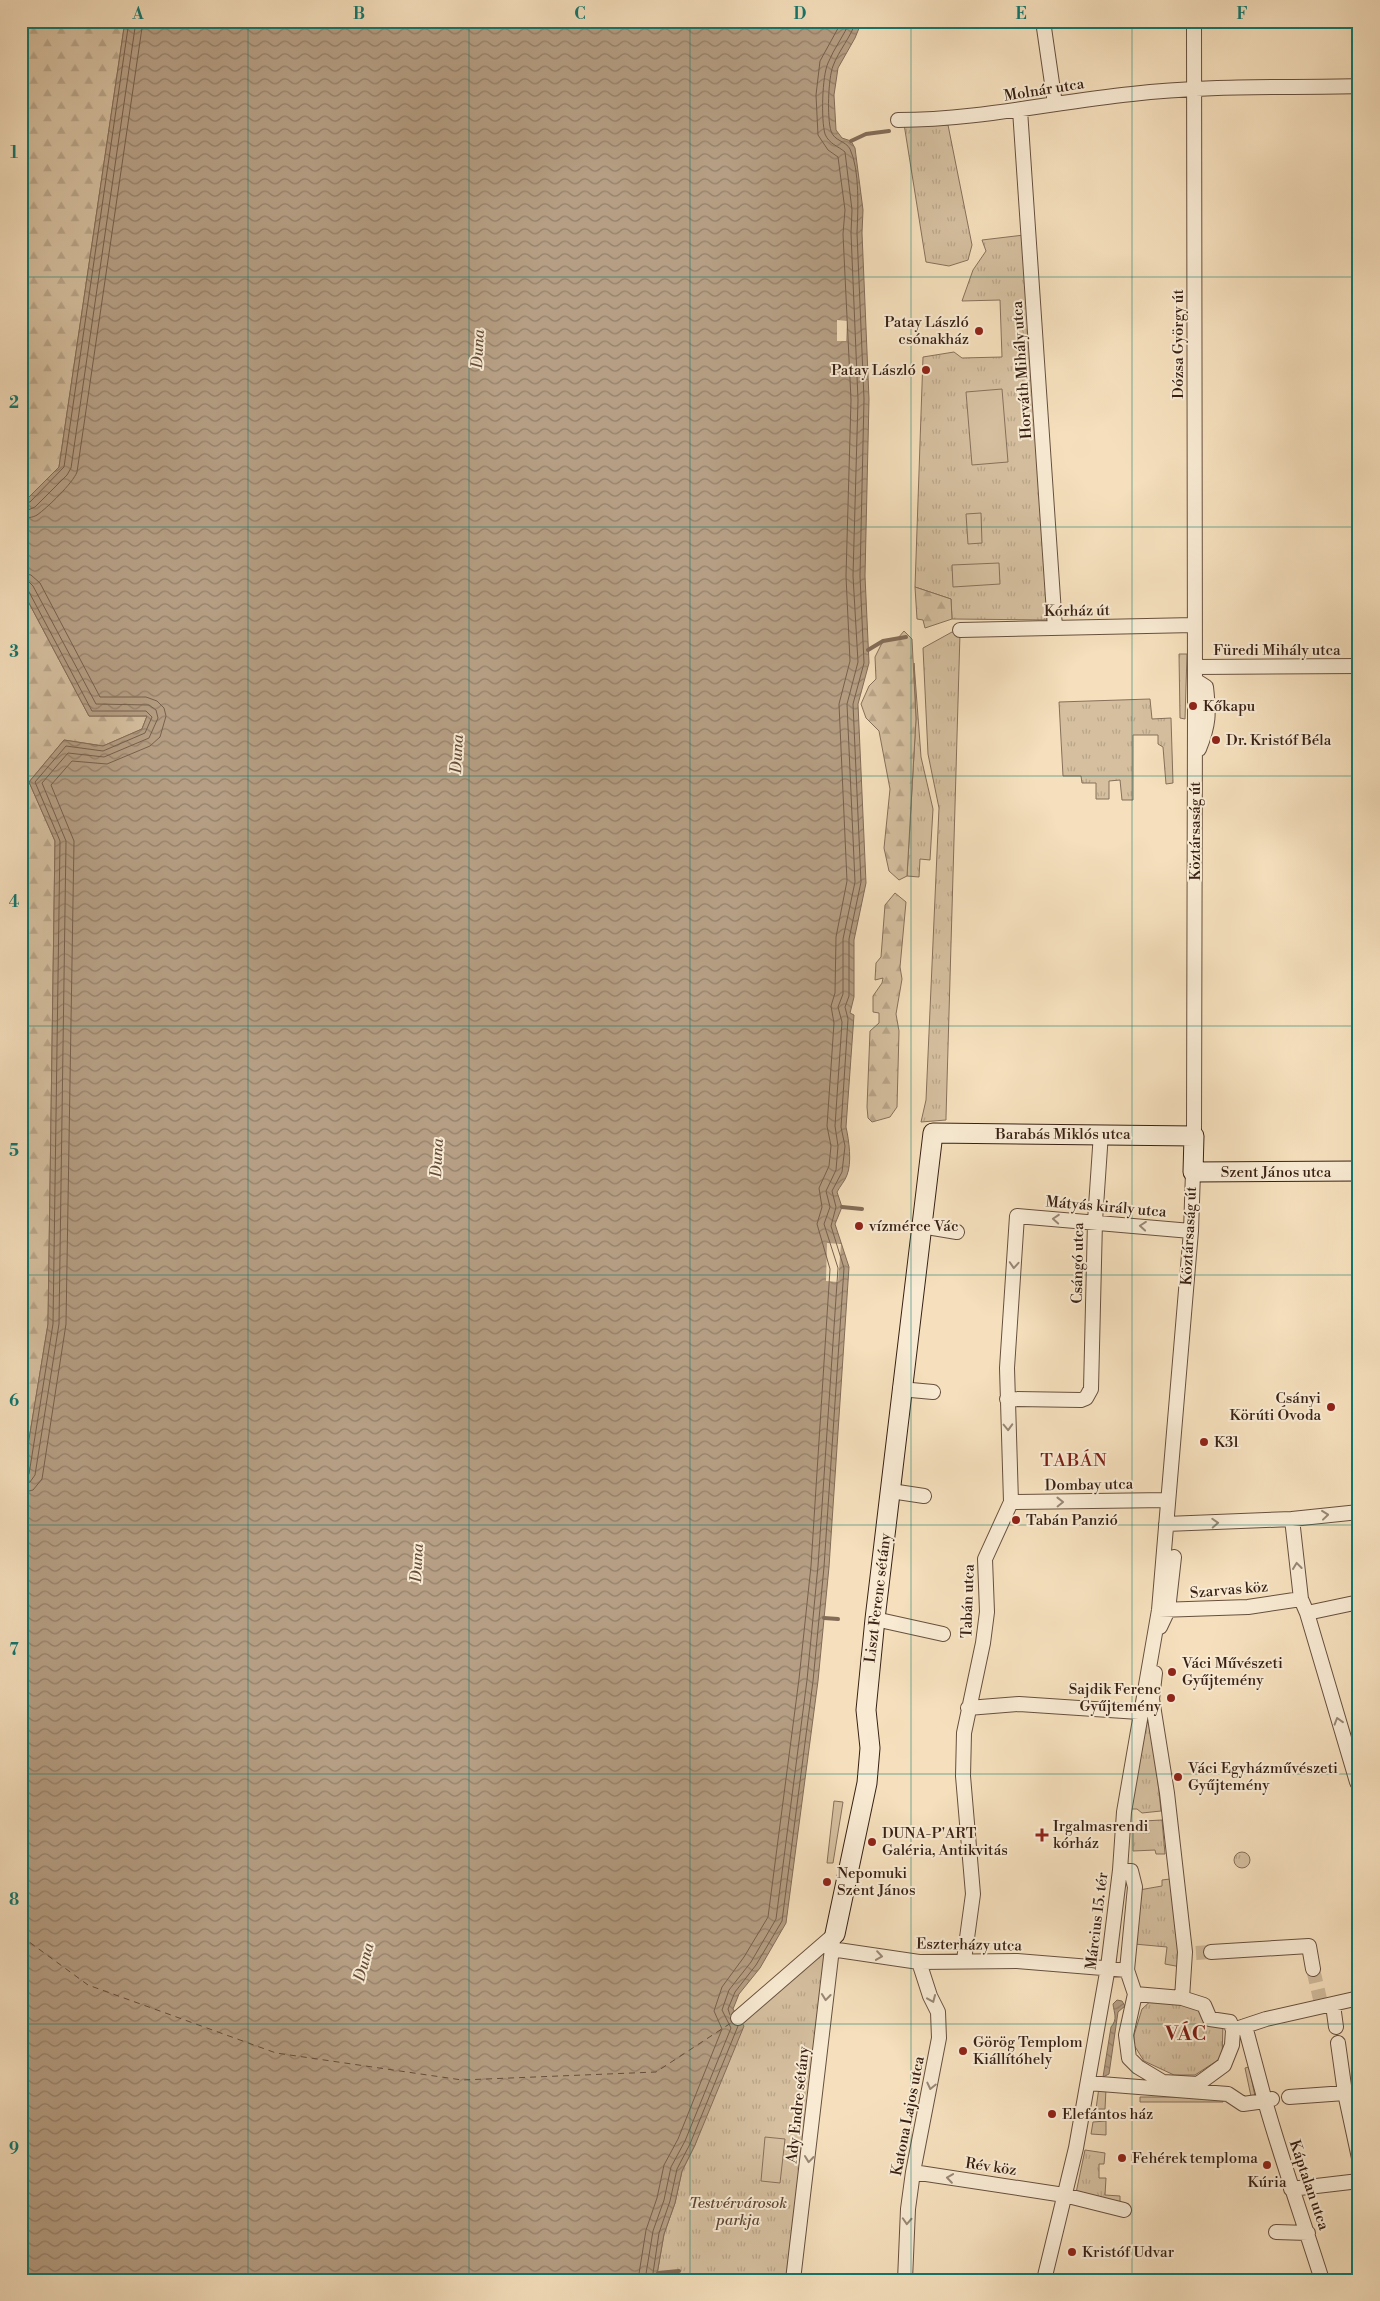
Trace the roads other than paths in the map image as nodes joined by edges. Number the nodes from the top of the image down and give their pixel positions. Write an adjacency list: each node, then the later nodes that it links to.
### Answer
1 (1043, 21): 5 (street)
2 (1194, 21): 4 (street, Dózsa György út)
3 (1359, 86): 4 (street, Molnár utca)
4 (1195, 89): 5 (street, Molnár utca); 8 (street, Dózsa György út)
5 (1055, 104): 6 (street, Molnár utca)
6 (1020, 110): 7 (street, Molnár utca); 9 (street, Horváth Mihály utca)
7 (898, 120)
8 (1194, 625): 9 (street, Kórház út); 12 (street, Dózsa György út)
9 (1055, 628): 10 (street, Kórház út)
10 (960, 630)
11 (1359, 666): 12 (street, Füredi Mihály utca)
12 (1195, 673): 13 (street, Köztársaság út); 13 (street, Köztársaság út)
13 (1195, 757): 16 (street, Köztársaság út)
14 (933, 1133): 15 (street, Barabás Miklós utca); 21 (street, Liszt Ferenc sétány)
15 (1101, 1133): 16 (street, Barabás Miklós utca); 20 (street, Csángó utca)
16 (1194, 1136): 17 (street, Köztársaság út)
17 (1193, 1172): 18 (street, Szent János utca); 22 (street, Köztársaság út)
18 (1359, 1172)
19 (1018, 1216): 20 (street, Mátyás király utca, one-way to 19); 26 (street, Tabán utca, one-way to 26)
20 (1095, 1221): 22 (street, Mátyás király utca, one-way to 20); 26 (street, Csángó utca)
21 (921, 1226): 23 (street); 24 (street, Liszt Ferenc sétány)
22 (1191, 1231): 29 (street, Köztársaság út)
23 (957, 1232)
24 (900, 1389): 25 (street); 27 (street, Liszt Ferenc sétány)
25 (933, 1392)
26 (1007, 1399): 30 (street, Tabán utca, one-way to 30)
27 (891, 1491): 28 (street); 39 (street, Liszt Ferenc sétány)
28 (924, 1496)
29 (1168, 1500): 30 (street, Dombay utca, one-way to 29); 33 (street, Köztársaság út)
30 (1011, 1502): 41 (street, Tabán utca)
31 (1359, 1512): 32 (street, one-way to 31)
32 (1292, 1519): 33 (street, one-way to 32); 35 (street, one-way to 32)
33 (1166, 1524): 37 (street, Köztársaság út)
34 (1174, 1557): 37 (street)
35 (1301, 1599): 37 (street, Szarvas köz); 38 (street)
36 (1359, 1602): 38 (street)
37 (1167, 1610): 42 (street, Köztársaság út); 53 (street)
38 (1308, 1613): 43 (street, one-way to 38)
39 (874, 1619): 40 (street); 45 (street, Liszt Ferenc sétány)
40 (943, 1634)
41 (968, 1708): 42 (street); 47 (street, Tabán utca)
42 (1134, 1712): 44 (street, Március 15. tér)
43 (1359, 1782)
44 (1120, 1870): 49 (street, Március 15. tér); 51 (street)
45 (833, 1942): 48 (street, Eszterházy utca, one-way to 48); 56 (street); 72 (street, Ady Endre sétány, one-way to 72)
46 (1211, 1952): 50 (street)
47 (964, 1960): 48 (street, Eszterházy utca); 49 (street, Eszterházy utca)
48 (919, 1962): 65 (street, Katona Lajos utca, one-way to 65)
49 (1108, 1967): 51 (street, Eszterházy utca); 60 (street, Március 15. tér)
50 (1313, 1969)
51 (1127, 1970): 52 (street)
52 (1135, 1994): 53 (street); 58 (street)
53 (1182, 1998): 58 (street)
54 (1359, 1998): 55 (street)
55 (1325, 2004): 57 (street); 58 (street)
56 (738, 2018)
57 (1336, 2026)
58 (1239, 2028): 63 (street)
59 (1338, 2044): 61 (street)
60 (1088, 2083): 63 (street); 68 (street, Március 15. tér)
61 (1345, 2093): 62 (street); 64 (street)
62 (1290, 2097)
63 (1269, 2100): 67 (street, Káptalan utca)
64 (1359, 2158)
65 (913, 2172): 68 (street, Rév köz, one-way to 65); 73 (street, Katona Lajos utca, one-way to 73)
66 (1359, 2181): 67 (street)
67 (1289, 2184): 71 (street, Káptalan utca)
68 (1064, 2195): 69 (street, Rév köz); 74 (street)
69 (1124, 2210)
70 (1276, 2232): 71 (street)
71 (1308, 2232): 75 (street, Káptalan utca)
72 (793, 2280)
73 (905, 2280)
74 (1044, 2280)
75 (1322, 2280)

